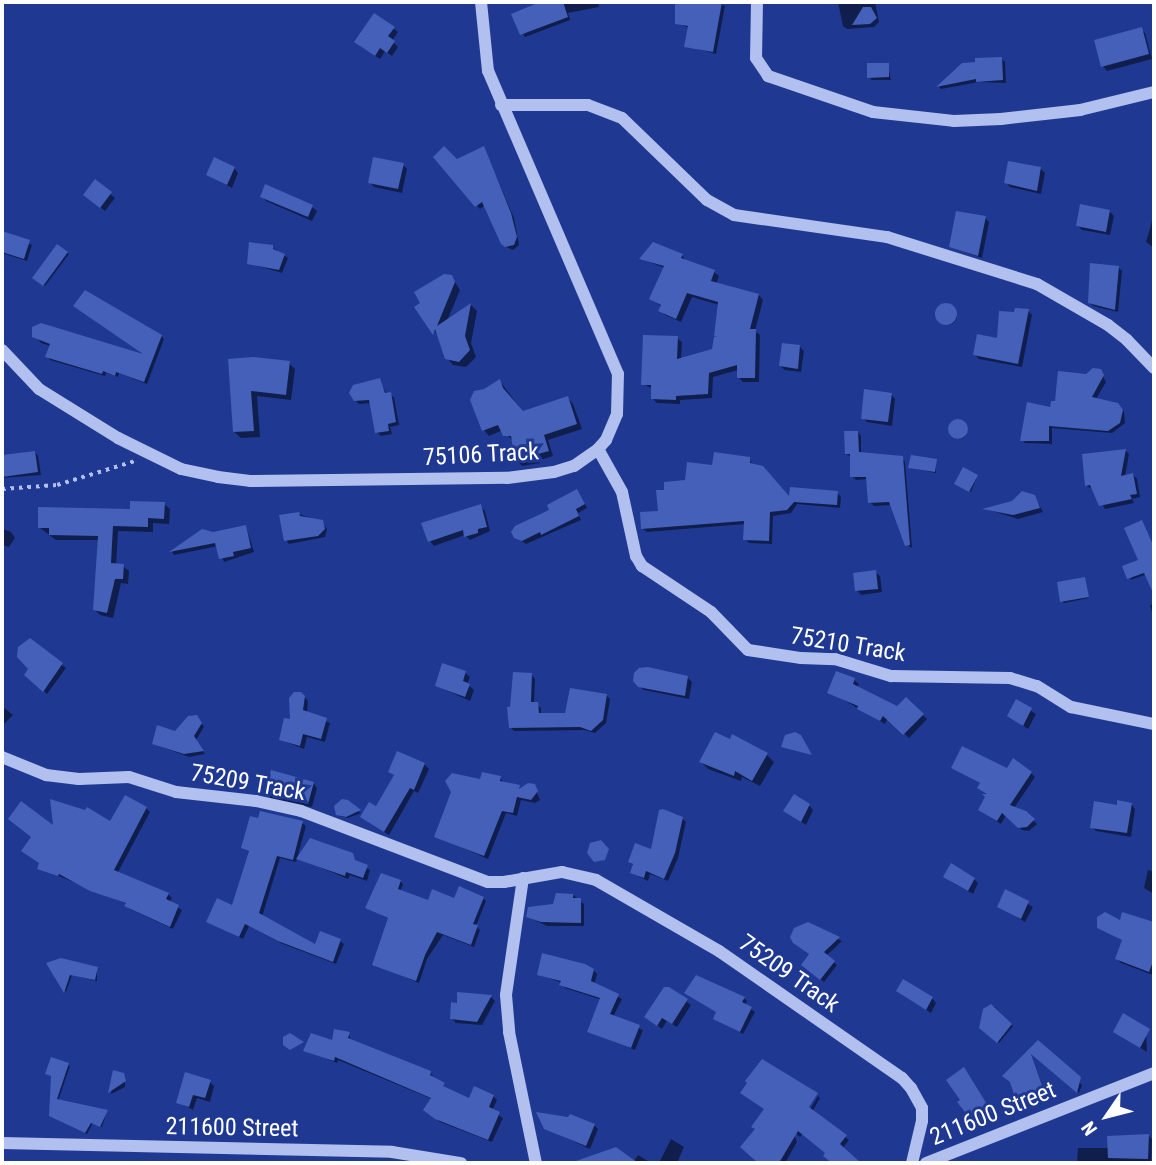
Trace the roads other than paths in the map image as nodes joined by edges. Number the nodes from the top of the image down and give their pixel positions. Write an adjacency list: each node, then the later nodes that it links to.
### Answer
1 (481, 2): 4 (street, 75106 Track)
2 (757, 2): 3 (street)
3 (1154, 92)
4 (501, 105): 6 (street); 7 (street, 75106 Track)
5 (2, 350): 7 (street, 75106 Track)
6 (1154, 369)
7 (598, 449): 8 (street, 75210 Track)
8 (1154, 724)
9 (2, 757): 10 (street, 75209 Track)
10 (523, 878): 14 (street); 15 (street, 75209 Track)
11 (1154, 1073): 16 (street, 211600 Street)
12 (2, 1143): 13 (street, 211600 Street)
13 (461, 1163)
14 (536, 1163)
15 (912, 1163)
16 (926, 1163)

